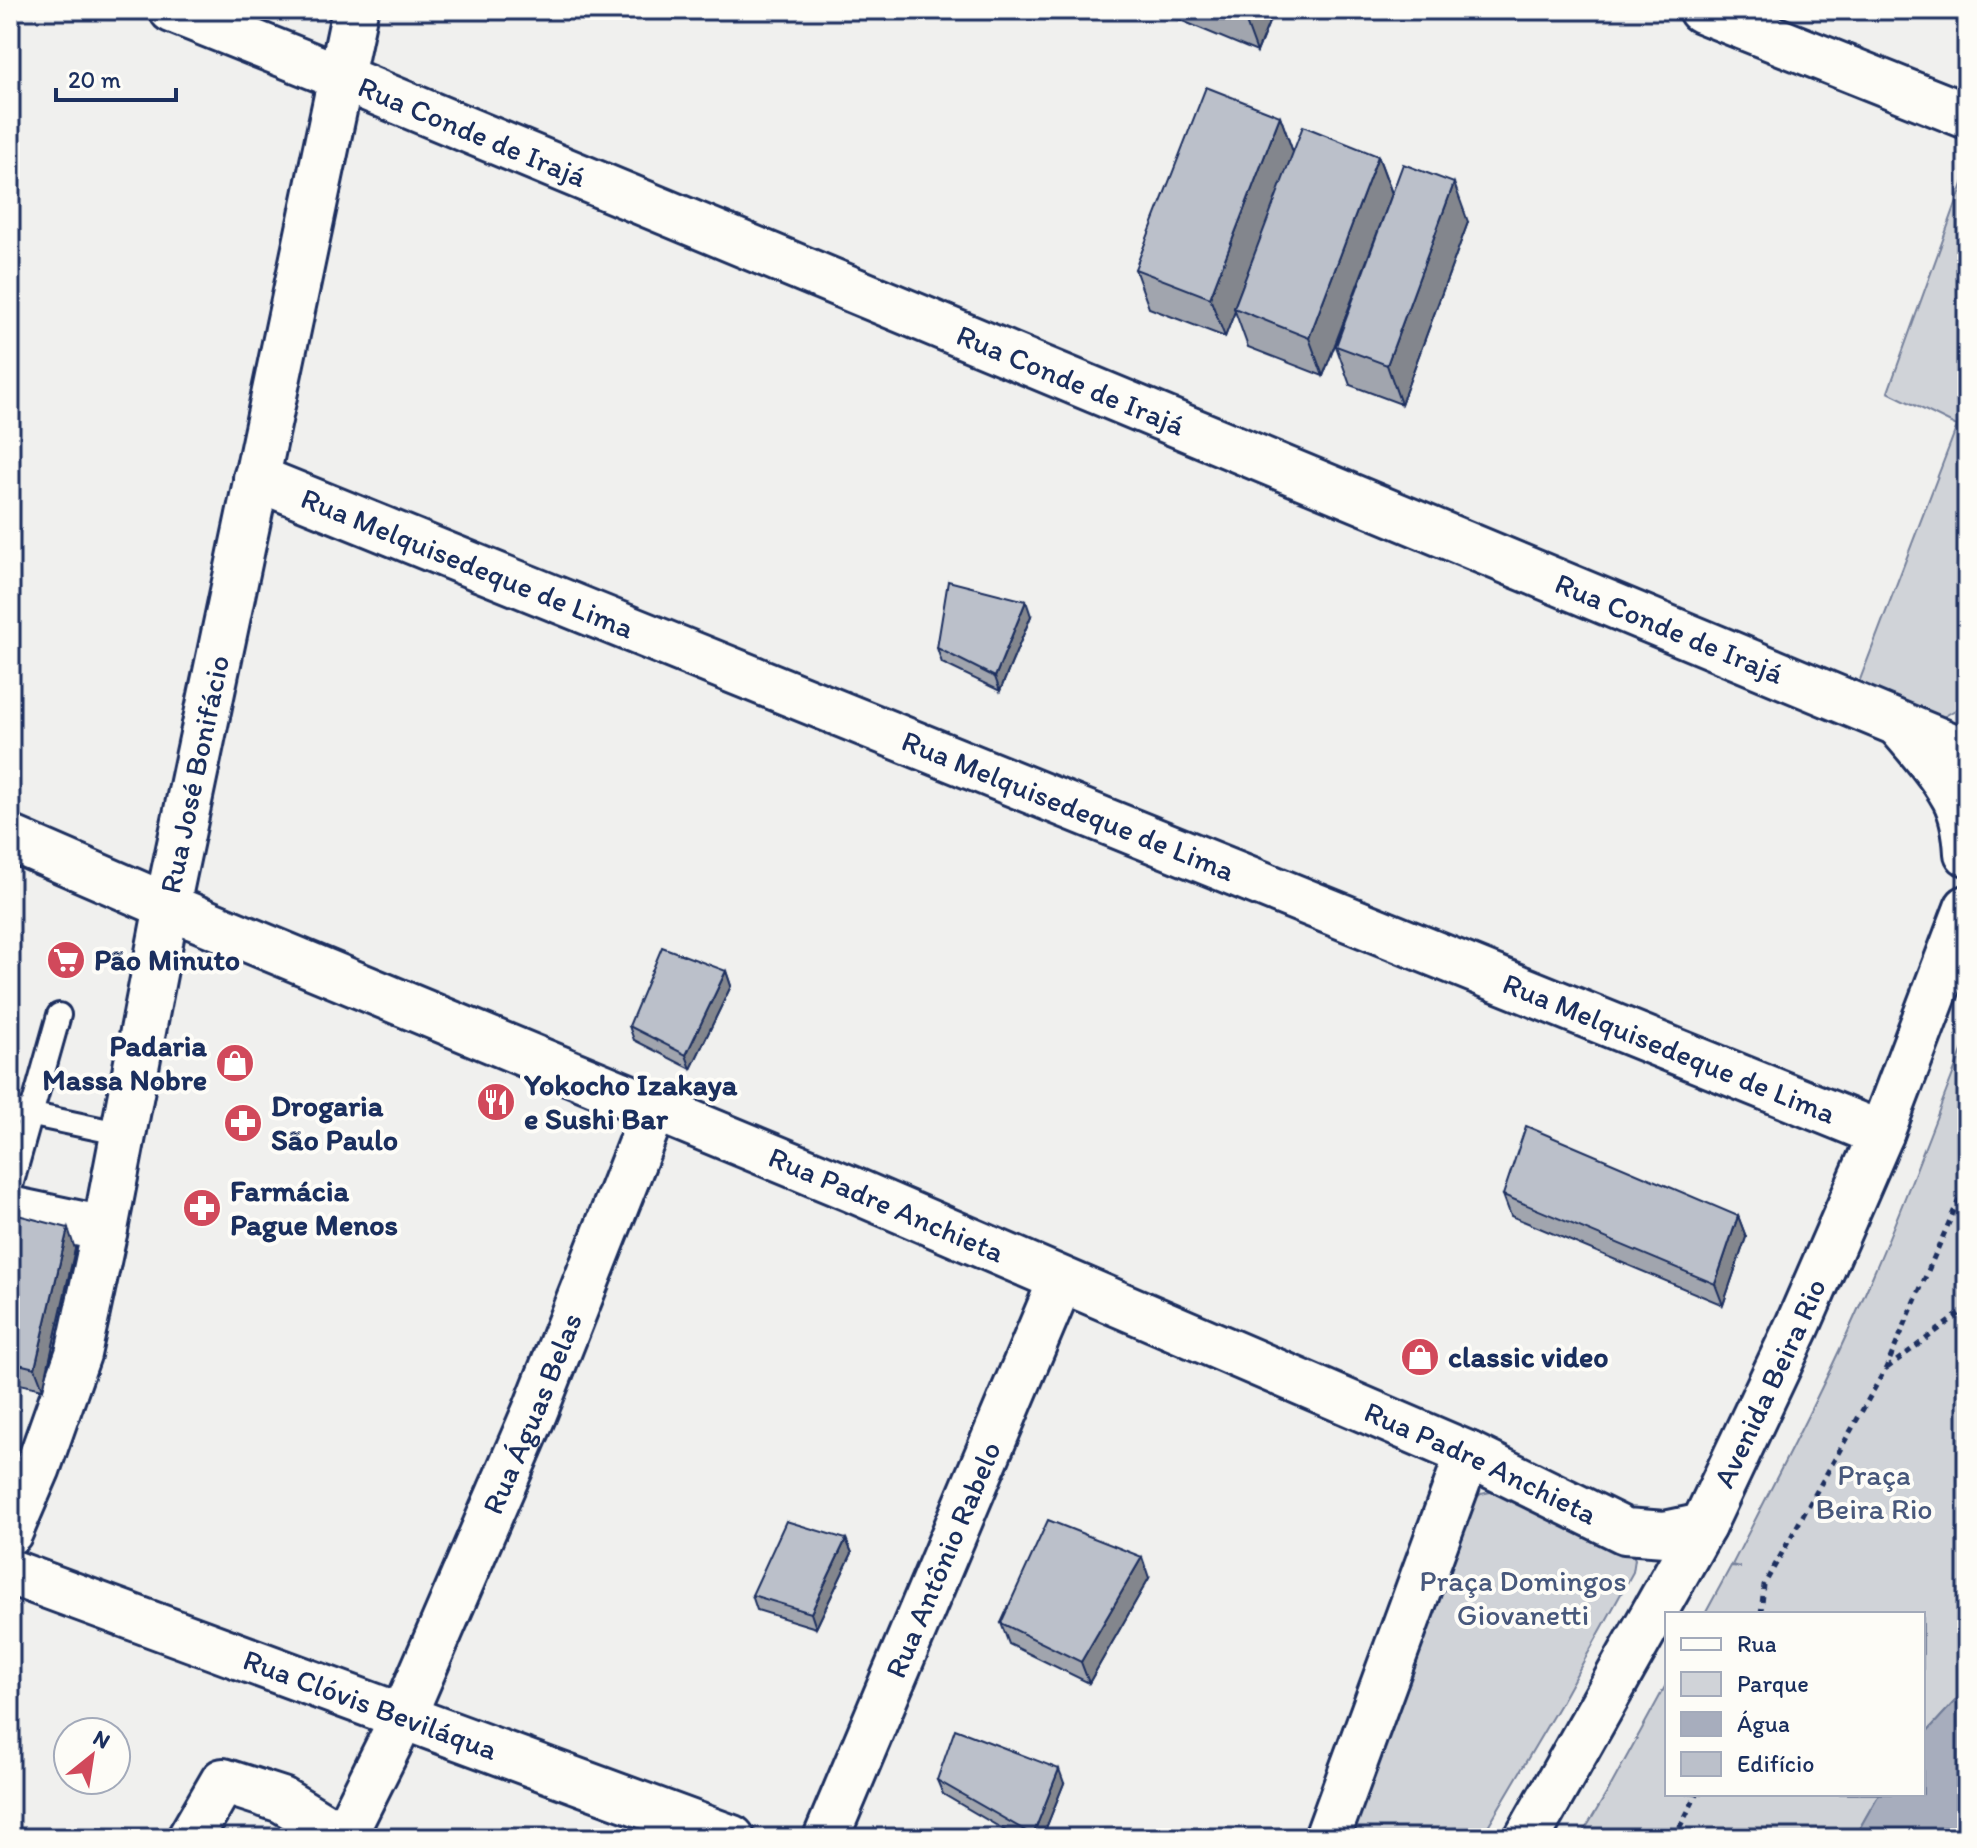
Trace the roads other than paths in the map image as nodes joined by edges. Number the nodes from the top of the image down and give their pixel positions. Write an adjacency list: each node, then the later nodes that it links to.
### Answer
1 (172, 10): 4 (main road, Rua Conde de Irajá)
2 (355, 10): 4 (main road, Rua José Bonifácio)
3 (1701, 10): 5 (main road)
4 (340, 77): 6 (main road, Rua José Bonifácio); 8 (main road, Rua Conde de Irajá)
5 (1967, 116)
6 (256, 478): 12 (main road, Rua José Bonifácio); 18 (main road, Rua Melquisedeque de Lima)
7 (1967, 720): 8 (main road)
8 (1898, 723): 9 (main road, Rua Conde de Irajá); 11 (main road)
9 (1967, 752)
10 (10, 838): 12 (main road, Rua Padre Anchieta)
11 (1967, 853)
12 (167, 906): 15 (main road, Rua Padre Anchieta); 17 (main road, Rua José Bonifácio)
13 (1967, 908): 18 (main road, Avenida Beira Rio)
14 (59, 1015): 16 (lane)
15 (655, 1107): 22 (main road, Rua Padre Anchieta); 29 (main road, Rua Águas Belas)
16 (20, 1112): 17 (lane); 19 (lane)
17 (123, 1134): 21 (main road, Rua José Bonifácio)
18 (1881, 1134): 24 (main road, Avenida Beira Rio)
19 (10, 1189)
20 (10, 1209): 21 (main road)
21 (105, 1229): 26 (main road, Rua José Bonifácio)
22 (1061, 1280): 23 (main road, Rua Padre Anchieta); 33 (main road, Rua Antônio Rabelo)
23 (1468, 1454): 25 (main road, Rua Padre Anchieta); 34 (main road)
24 (1703, 1526): 25 (main road, Rua Padre Anchieta); 28 (main road, Avenida Beira Rio)
25 (1625, 1531): 28 (main road, Rua Padre Anchieta)
26 (10, 1532)
27 (10, 1572): 29 (main road, Rua Clóvis Beviláqua)
28 (1658, 1607): 35 (main road, Avenida Beira Rio)
29 (403, 1717): 31 (main road, Rua Águas Belas); 32 (main road, Rua Clóvis Beviláqua)
30 (190, 1838): 31 (main road)
31 (343, 1838)
32 (732, 1838)
33 (826, 1838)
34 (1327, 1838)
35 (1527, 1838)

